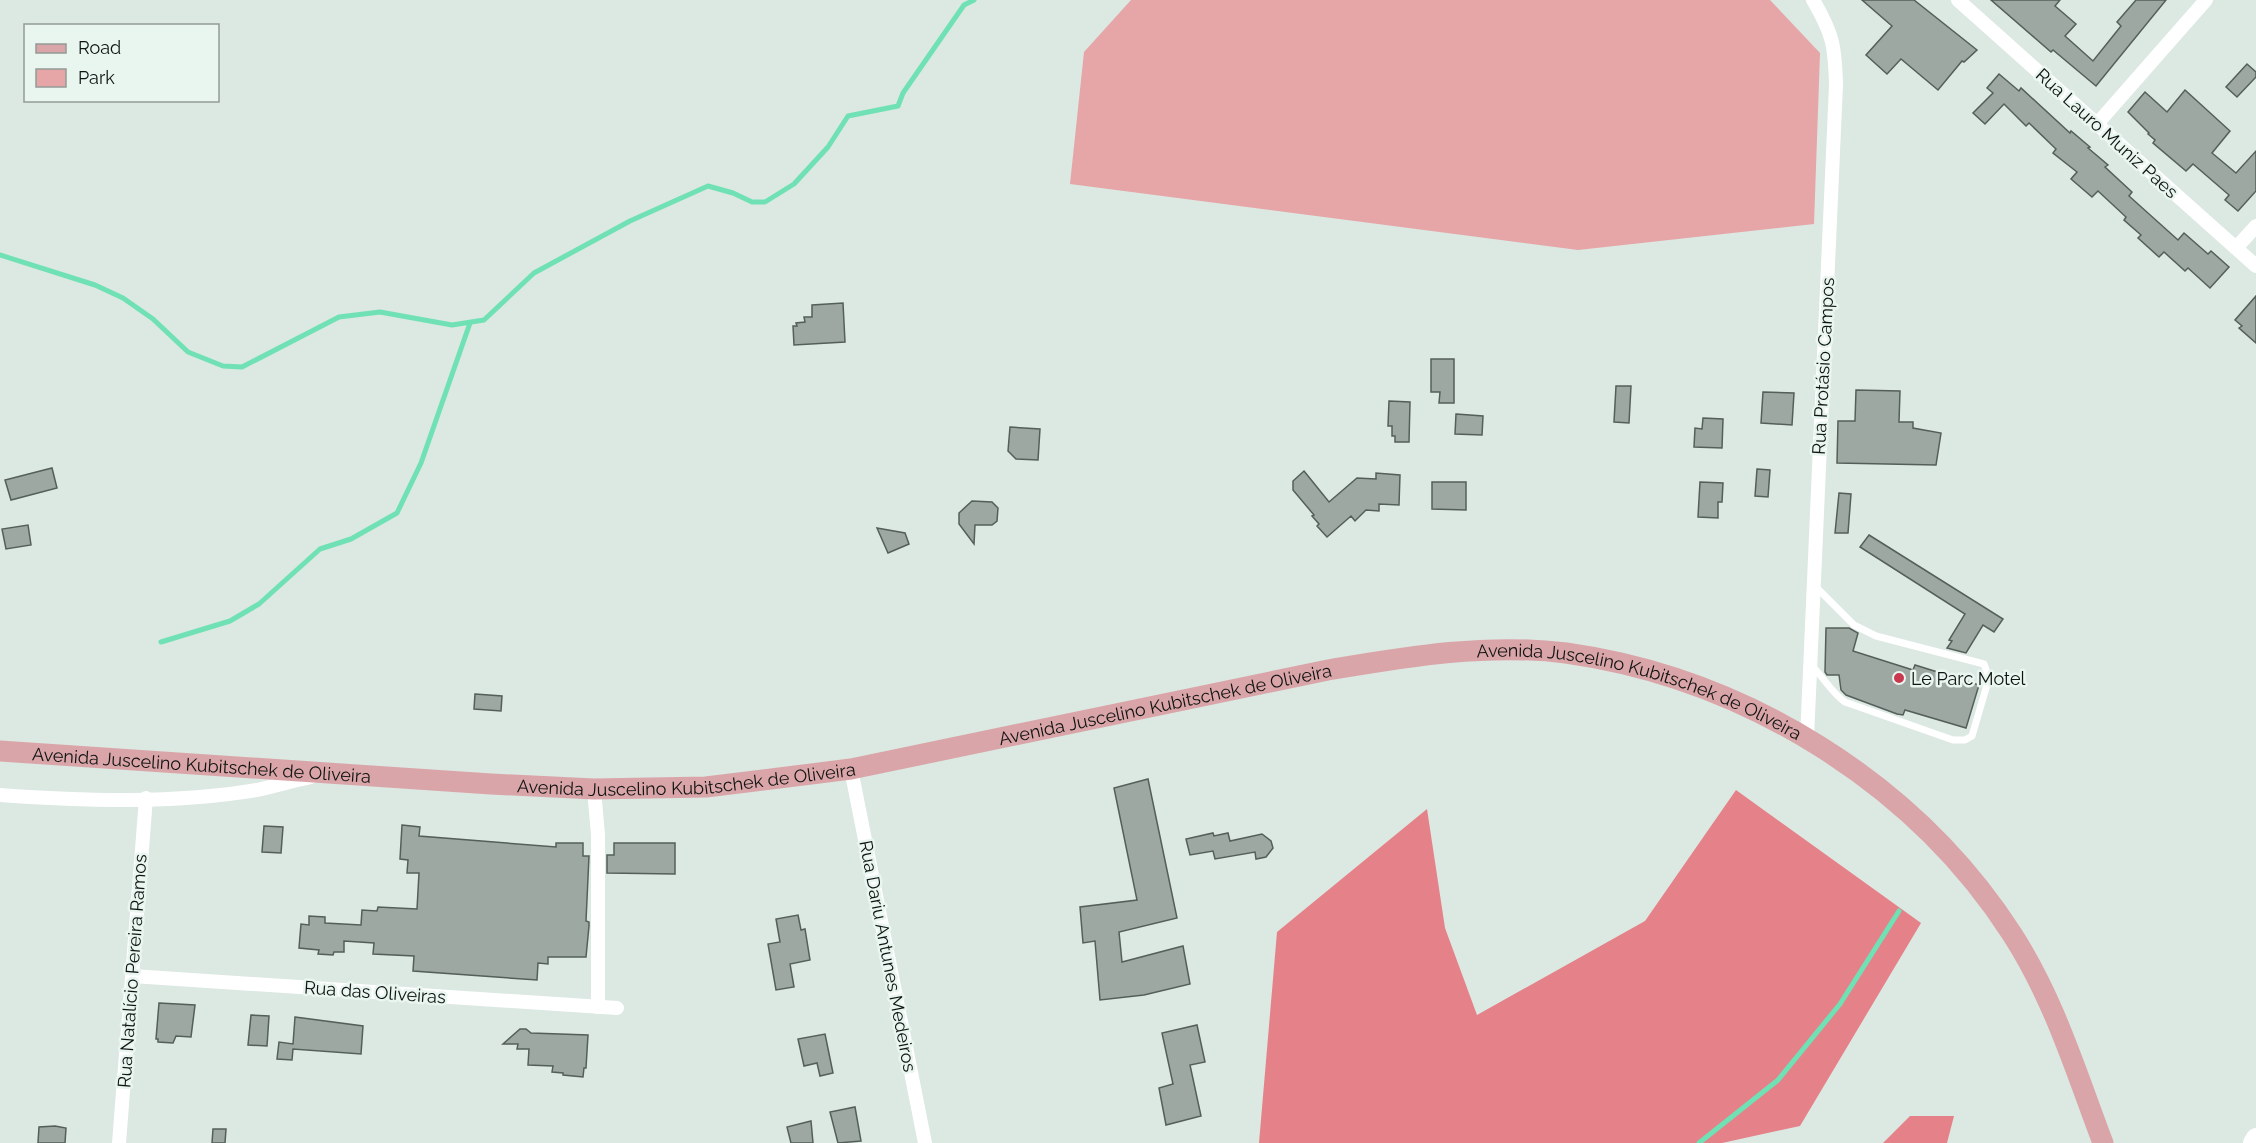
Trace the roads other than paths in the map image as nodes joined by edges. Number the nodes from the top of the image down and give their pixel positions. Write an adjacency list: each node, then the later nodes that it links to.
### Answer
1 (1814, 0): 8 (street, Rua Protásio Campos)
2 (2205, 0): 4 (street)
3 (1963, 2): 4 (street, Rua Lauro Muniz Paes)
4 (2097, 124): 6 (street, Rua Lauro Muniz Paes)
5 (2256, 226): 6 (street)
6 (2236, 248): 7 (street, Rua Lauro Muniz Paes)
7 (2256, 266)
8 (1814, 584): 9 (street, Rua Protásio Campos); 9 (lane)
9 (1810, 665): 10 (street, Rua Protásio Campos)
10 (1807, 738): 12 (main road, Avenida Juscelino Kubitschek de Oliveira); 21 (main road, Avenida Juscelino Kubitschek de Oliveira)
11 (0, 751): 13 (main road, Avenida Juscelino Kubitschek de Oliveira)
12 (851, 768): 14 (main road, Avenida Juscelino Kubitschek de Oliveira); 23 (street, Rua Dariu Antunes Medeiros)
13 (326, 773): 14 (main road, Avenida Juscelino Kubitschek de Oliveira); 16 (street)
14 (594, 789): 18 (street)
15 (0, 795): 16 (street)
16 (146, 798): 17 (street, Rua Natalício Pereira Ramos)
17 (132, 976): 18 (street, Rua das Oliveiras); 22 (street, Rua Natalício Pereira Ramos)
18 (598, 1007): 19 (street, Rua das Oliveiras)
19 (617, 1008)
20 (2256, 1138): 24 (main road)
21 (2103, 1142)
22 (119, 1143)
23 (925, 1143)
24 (2253, 1143)

